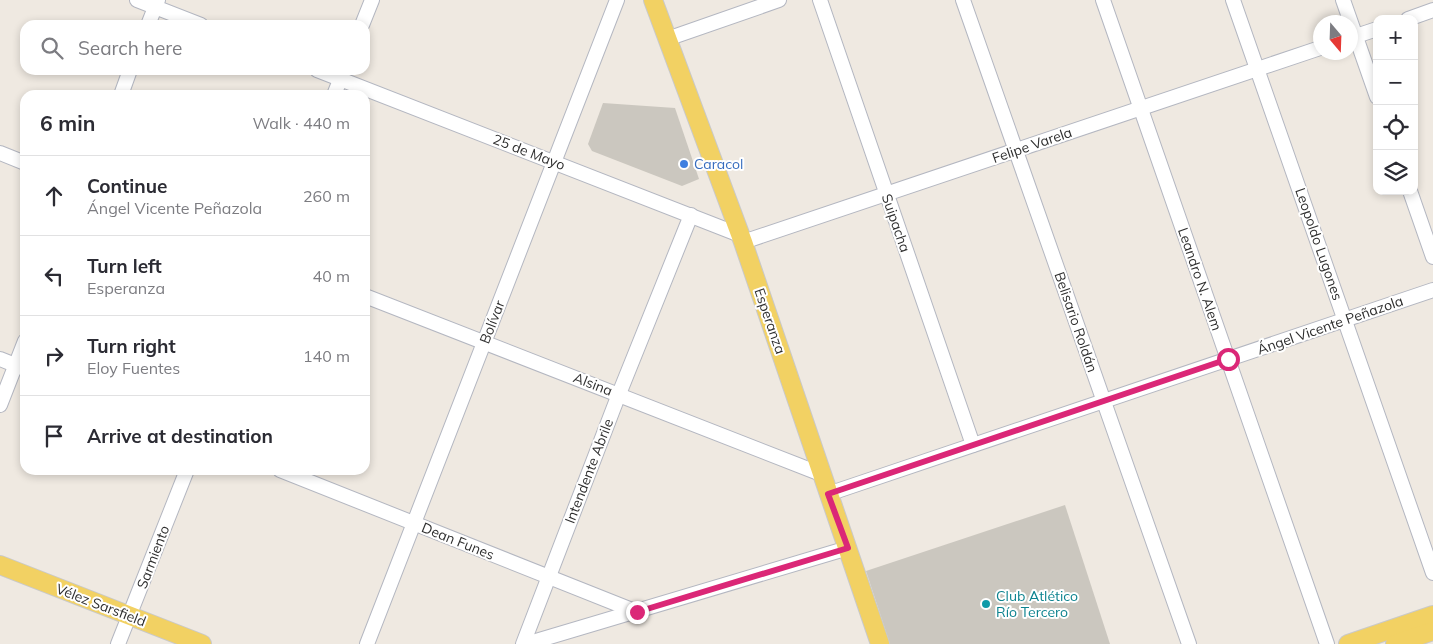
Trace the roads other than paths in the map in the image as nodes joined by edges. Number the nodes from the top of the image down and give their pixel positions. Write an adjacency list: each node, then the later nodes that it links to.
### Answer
1 (137, 0): 11 (street)
2 (372, 0): 17 (street)
3 (617, 0): 33 (street, Bolívar)
4 (653, 0): 20 (main road, Esperanza)
5 (779, 0): 20 (street)
6 (820, 0): 34 (street, Suipacha)
7 (963, 0): 30 (street, Belisario Roldán)
8 (1103, 0): 29 (street, Leandro N. Alem)
9 (1233, 0): 23 (street, Leopoldo Lugones)
10 (1343, 0): 13 (street)
11 (156, 3): 15 (street); 16 (street)
12 (1433, 10): 14 (street)
13 (1347, 15)
14 (1418, 15)
15 (150, 20)
16 (192, 20)
17 (364, 20)
18 (1373, 30): 19 (street)
19 (1358, 35)
20 (667, 39): 37 (main road, Esperanza)
21 (1313, 50): 23 (street, Felipe Varela)
22 (1358, 50): 26 (street)
23 (1257, 69): 29 (street, Felipe Varela); 41 (street, Leopoldo Lugones)
24 (128, 75): 27 (street)
25 (342, 75): 28 (street); 33 (street, 25 de Mayo)
26 (1373, 87)
27 (123, 90)
28 (336, 90)
29 (1141, 108): 30 (street, Felipe Varela); 44 (street, Leandro N. Alem)
30 (1016, 151): 34 (street, Felipe Varela); 47 (street, Belisario Roldán)
31 (0, 153): 32 (street)
32 (20, 161)
33 (554, 162): 36 (street, 25 de Mayo); 42 (street, Bolívar)
34 (886, 194): 37 (street, Felipe Varela); 49 (street, Suipacha)
35 (1411, 195): 38 (street)
36 (691, 215): 37 (street, 25 de Mayo); 46 (street, Intendente Abrile)
37 (742, 239): 50 (main road, Esperanza)
38 (1433, 257)
39 (1433, 290): 41 (street, Ángel Vicente Peñazola)
40 (370, 298): 42 (street, Alsina)
41 (1345, 320): 44 (street, Ángel Vicente Peñazola); 57 (street, Leopoldo Lugones)
42 (484, 342): 46 (street, Alsina); 54 (street, Bolívar)
43 (0, 359): 45 (street)
44 (1228, 359): 47 (street, Ángel Vicente Peñazola); 69 (street, Leandro N. Alem)
45 (20, 367): 48 (street)
46 (619, 394): 50 (street, Alsina); 58 (street, Intendente Abrile)
47 (1104, 401): 49 (street, Ángel Vicente Peñazola); 68 (street, Belisario Roldán)
48 (0, 405)
49 (973, 445): 53 (street, Ángel Vicente Peñazola)
50 (821, 474): 53 (main road, Esperanza)
51 (185, 475): 61 (street, Sarmiento)
52 (293, 475): 54 (street, Dean Funes)
53 (828, 494): 55 (main road, Esperanza)
54 (414, 523): 58 (street, Dean Funes); 65 (street, Bolívar)
55 (848, 548): 59 (street); 67 (main road, Esperanza)
56 (0, 565): 61 (main road, Vélez Sarsfield)
57 (1433, 573)
58 (549, 577): 59 (street, Dean Funes); 66 (street, Intendente Abrile)
59 (637, 612): 66 (street)
60 (1433, 615): 70 (main road)
61 (129, 616): 63 (street, Sarmiento); 64 (main road, Vélez Sarsfield)
62 (1433, 631): 71 (main road)
63 (118, 644)
64 (202, 644)
65 (367, 644)
66 (524, 644)
67 (880, 644)
68 (1189, 644)
69 (1327, 644)
70 (1348, 644)
71 (1395, 644)

